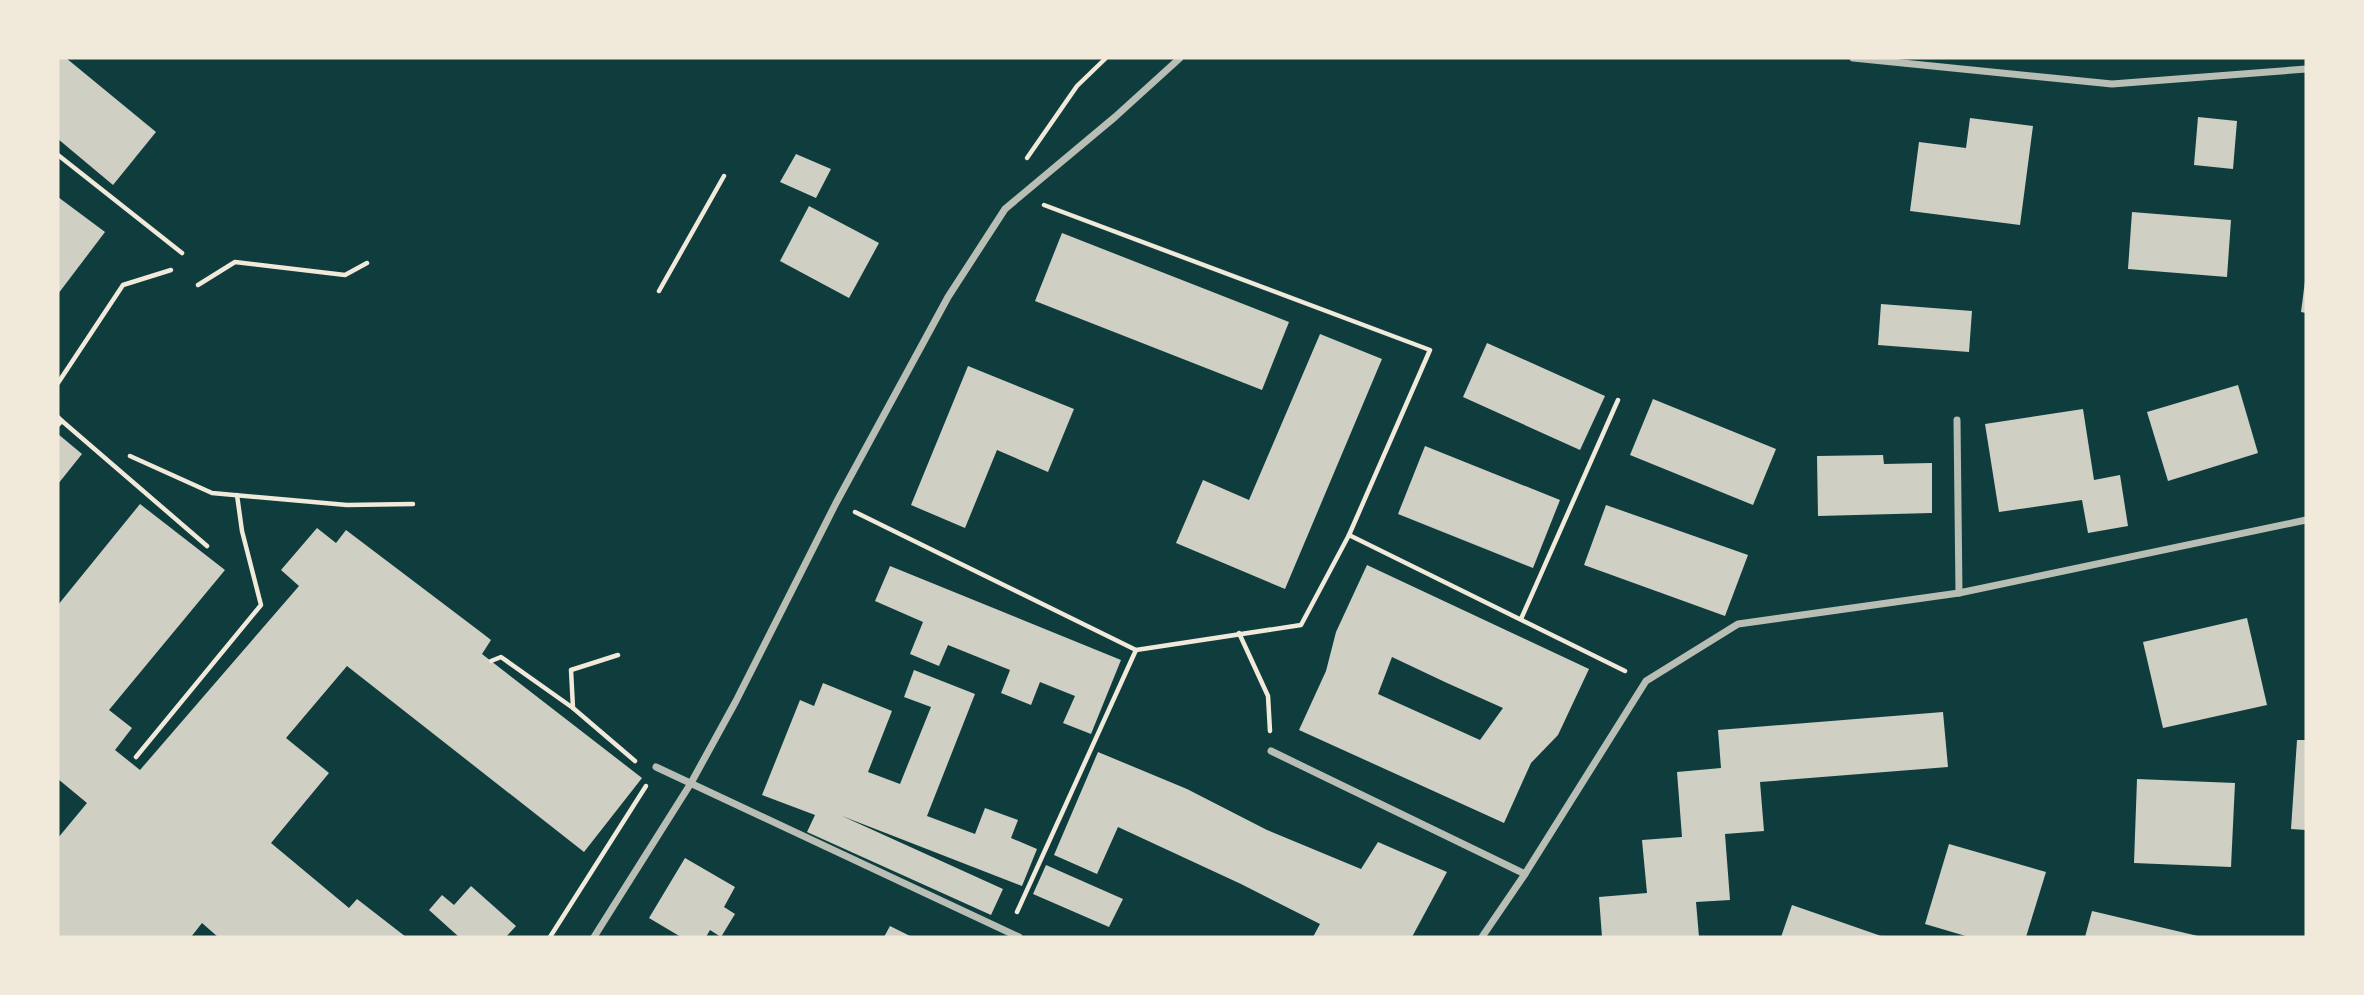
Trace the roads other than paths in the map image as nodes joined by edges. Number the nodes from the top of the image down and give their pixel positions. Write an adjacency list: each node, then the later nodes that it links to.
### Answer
1 (1181, 58): 9 (street)
2 (1853, 58): 3 (street)
3 (2306, 68)
4 (1957, 420): 6 (street)
5 (2306, 520): 6 (street)
6 (1959, 593): 10 (street)
7 (1271, 751): 10 (street)
8 (656, 767): 9 (street)
9 (691, 783): 11 (street); 12 (street)
10 (1525, 874): 13 (street)
11 (594, 937)
12 (1019, 937)
13 (1482, 937)

